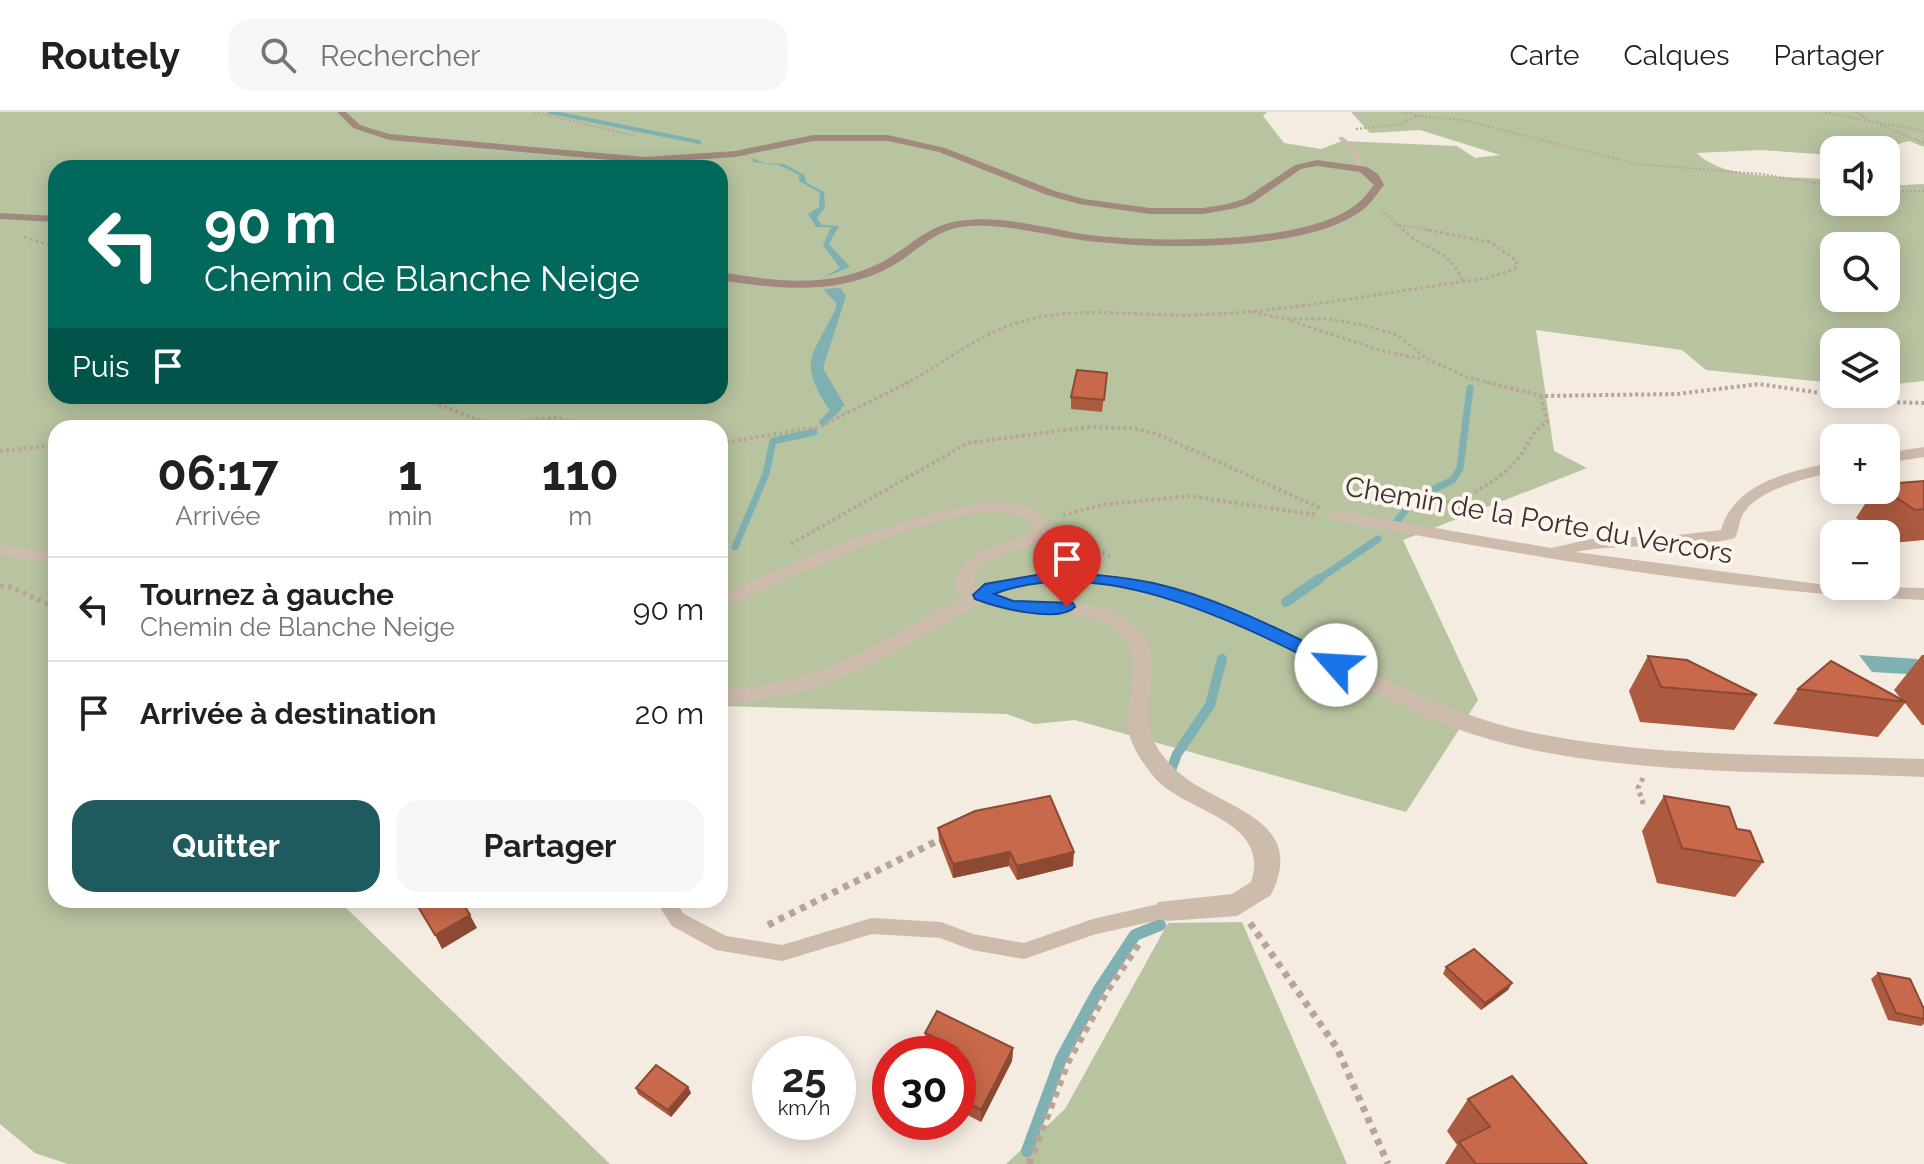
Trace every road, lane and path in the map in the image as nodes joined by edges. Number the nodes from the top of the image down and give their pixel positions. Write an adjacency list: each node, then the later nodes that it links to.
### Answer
1 (341, 112): 12 (main road)
2 (534, 112): 10 (path)
3 (1402, 112): 6 (path)
4 (1821, 112): 7 (path)
5 (1856, 112): 7 (path)
6 (1415, 118): 9 (path); 13 (path)
7 (1874, 122): 8 (path); 11 (path)
8 (1924, 131)
9 (1343, 135): 12 (lane)
10 (635, 136)
11 (1924, 143)
12 (1355, 167): 18 (main road)
13 (1820, 184)
14 (1924, 191): 15 (path)
15 (1900, 192)
16 (0, 216): 17 (main road)
17 (48, 219)
18 (728, 277)
19 (1463, 282): 19 (path); 20 (path)
20 (1251, 311): 21 (path); 29 (path)
21 (1287, 319): 22 (path); 22 (path)
22 (1427, 359): 23 (path)
23 (1541, 396): 24 (path); 35 (path)
24 (1924, 403)
25 (437, 404): 26 (path)
26 (479, 420)
27 (532, 420): 28 (path)
28 (563, 420)
29 (728, 442)
30 (48, 446): 31 (path)
31 (0, 451)
32 (1924, 452): 33 (street)
33 (1900, 456)
34 (1820, 471): 40 (street)
35 (1420, 508)
36 (1337, 516): 37 (path); 38 (path, Chemin de la Porte du Vercors); 40 (street, Chemin de la Porte du Vercors)
37 (1043, 522): 44 (street); 45 (street)
38 (786, 547)
39 (0, 550): 41 (street)
40 (1545, 553): 43 (street, Chemin de la Porte du Vercors)
41 (48, 557)
42 (0, 586): 46 (path)
43 (1924, 594)
44 (981, 595): 47 (street); 48 (street); 50 (street)
45 (728, 599)
46 (48, 604)
47 (728, 695)
48 (1924, 768)
49 (960, 829): 53 (path)
50 (1237, 905): 52 (street); 55 (path)
51 (670, 908): 53 (lane)
52 (1167, 910): 53 (lane); 54 (path)
53 (723, 944)
54 (1029, 1164)
55 (1388, 1164)

